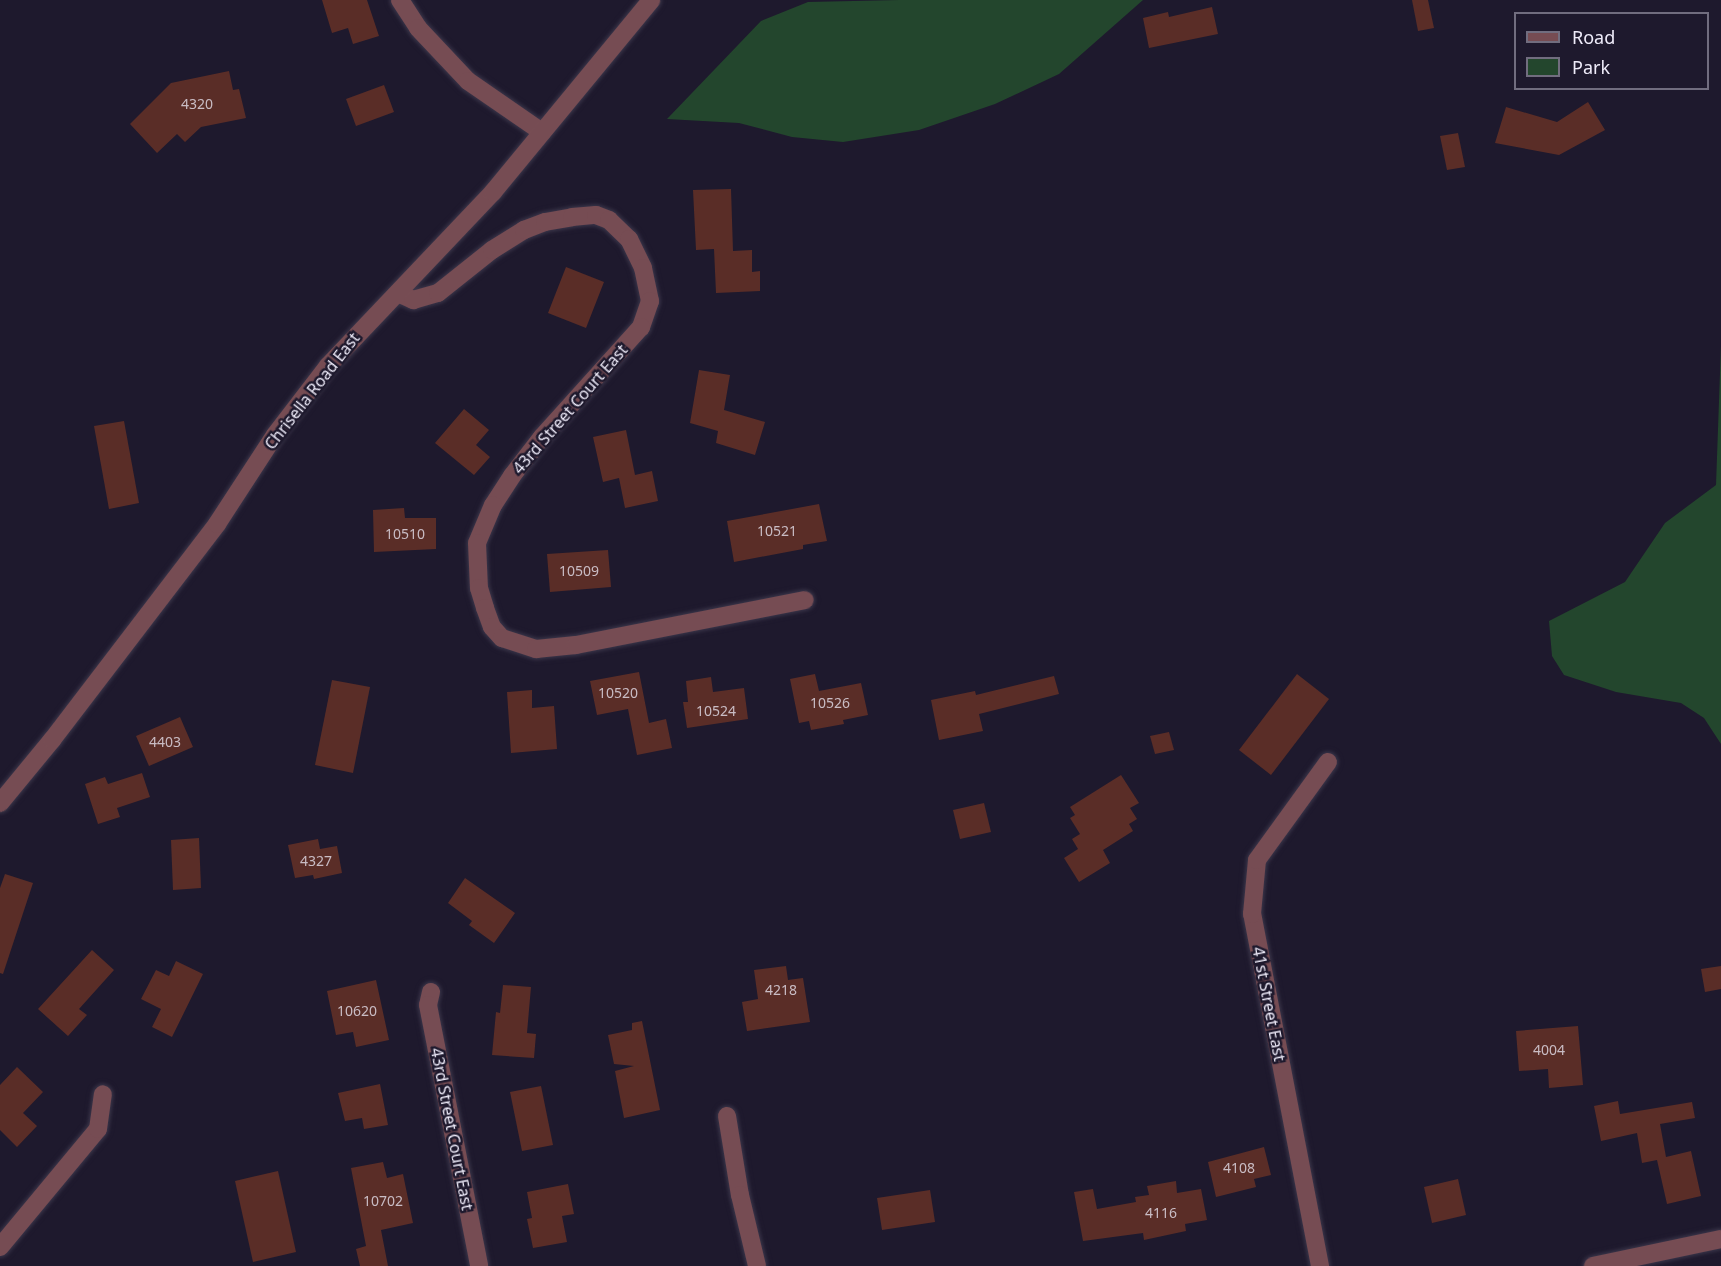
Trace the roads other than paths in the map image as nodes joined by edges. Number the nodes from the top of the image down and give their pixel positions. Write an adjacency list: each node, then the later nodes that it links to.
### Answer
1 (400, 0): 3 (street)
2 (651, 0): 3 (street, Chrisella Road East)
3 (542, 132): 4 (street, Chrisella Road East)
4 (398, 292): 5 (street, 43rd Street Court East); 7 (street, Chrisella Road East)
5 (805, 600)
6 (1328, 762): 15 (street, 41st Street East)
7 (0, 804)
8 (431, 992): 13 (street, 43rd Street Court East)
9 (103, 1094): 12 (street)
10 (727, 1116): 14 (street)
11 (1721, 1239): 16 (street)
12 (0, 1247)
13 (479, 1266)
14 (757, 1266)
15 (1320, 1266)
16 (1593, 1266)

